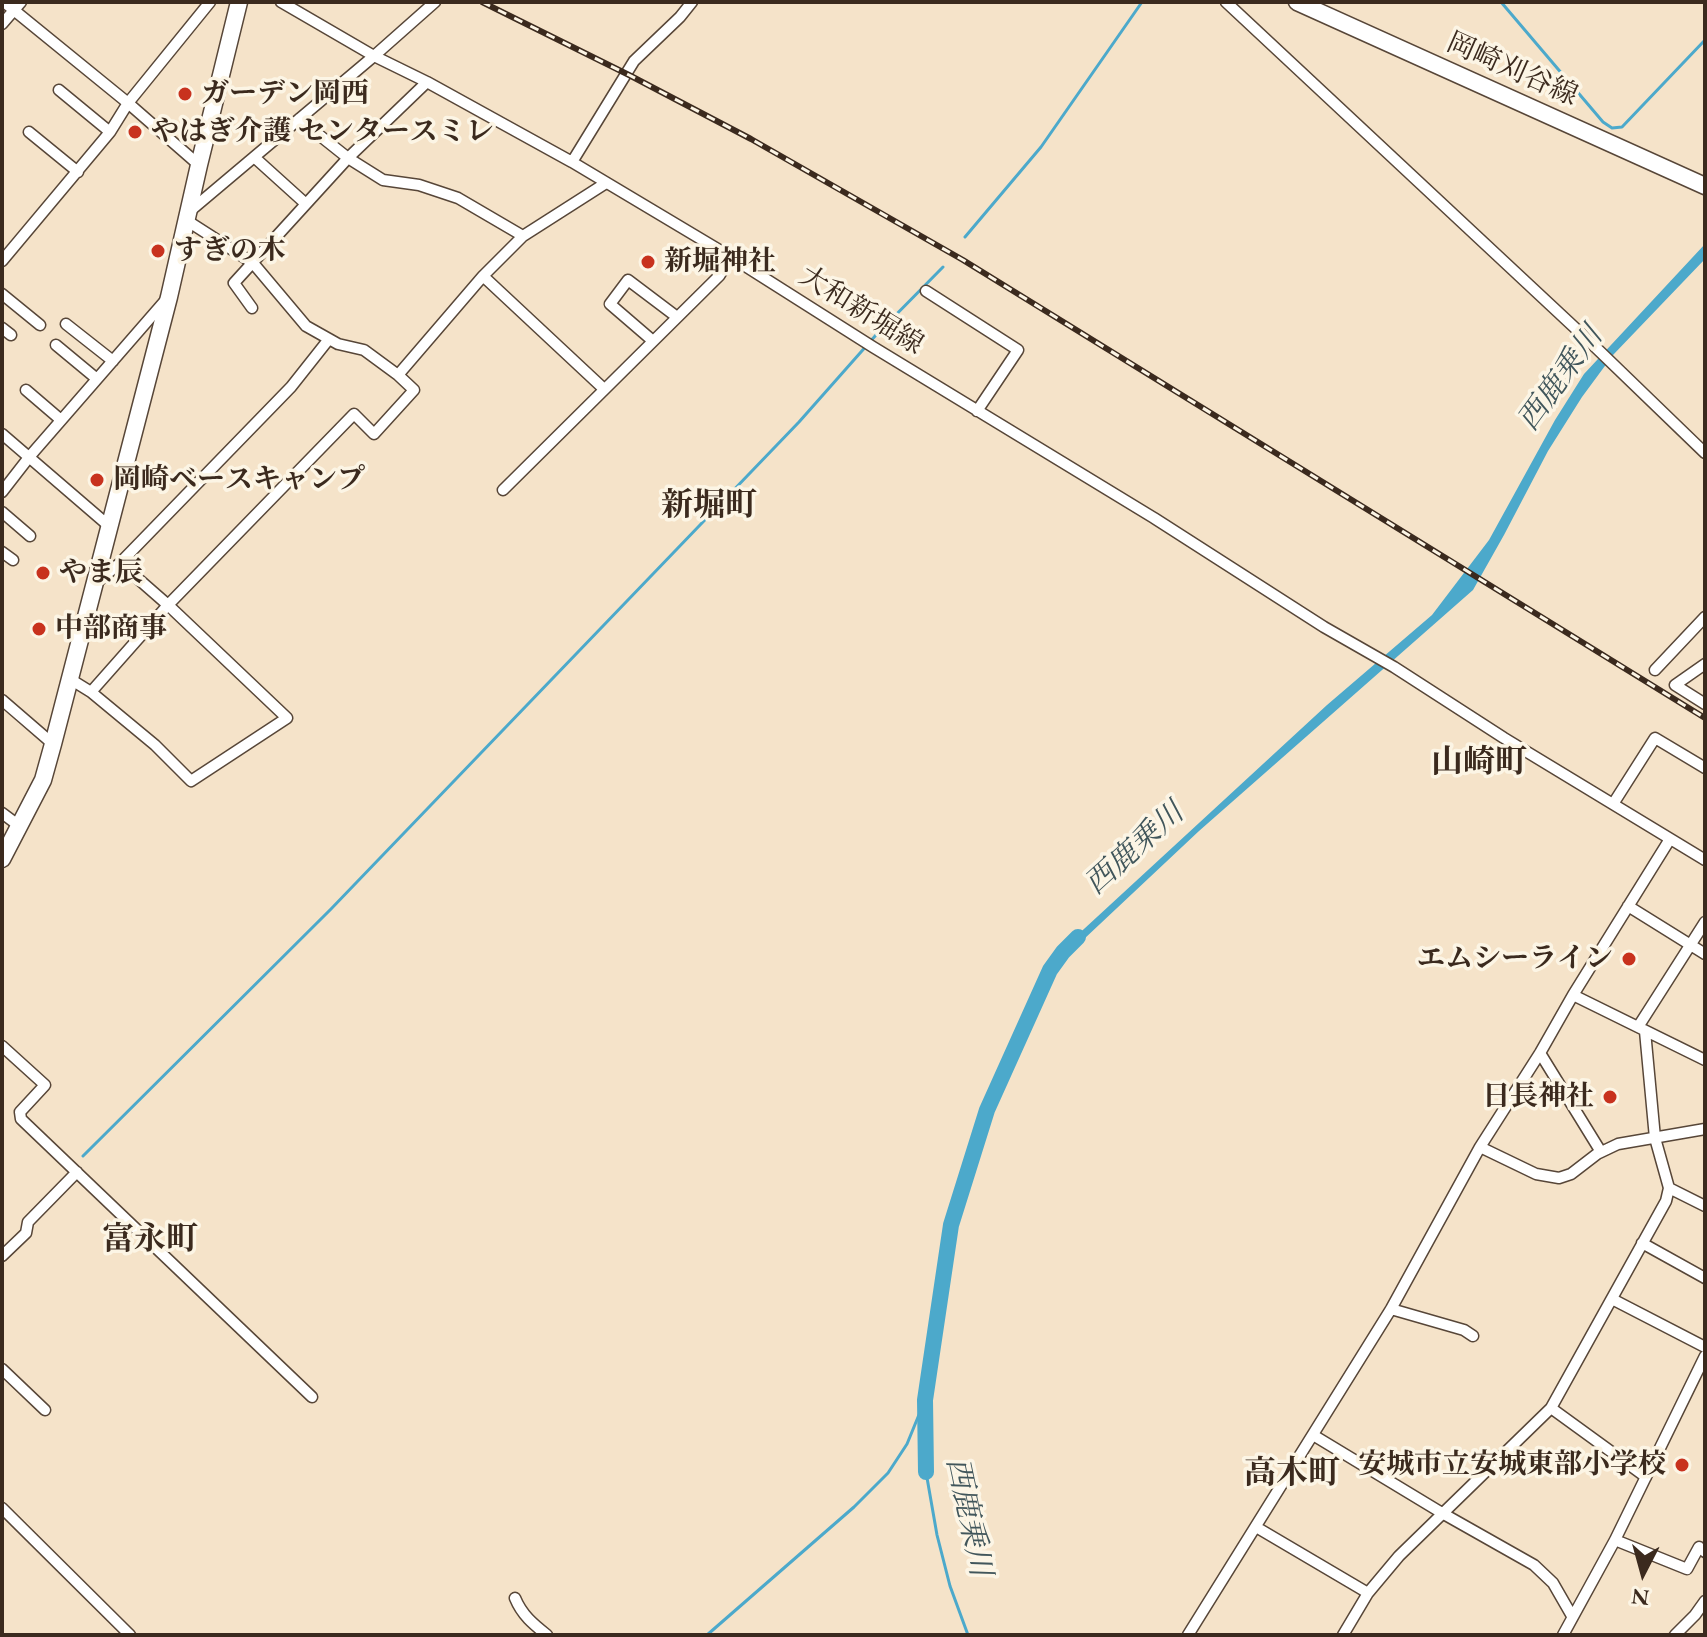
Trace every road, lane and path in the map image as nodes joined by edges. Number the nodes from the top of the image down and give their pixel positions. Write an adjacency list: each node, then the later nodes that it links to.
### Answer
1 (4, 2): 9 (street)
2 (210, 2): 14 (street)
3 (239, 2): 21 (main road)
4 (281, 2): 11 (street, 大和新堀線)
5 (435, 2): 11 (street)
6 (692, 2): 20 (street)
7 (1226, 2): 50 (street)
8 (1297, 2): 24 (main road, 岡崎刈谷線)
9 (17, 6): 10 (street); 14 (street)
10 (2, 24)
11 (374, 56): 12 (street, 大和新堀線); 15 (street)
12 (427, 82): 19 (street); 20 (street, 大和新堀線)
13 (59, 90): 17 (street)
14 (128, 103): 17 (street); 21 (street)
15 (299, 119): 18 (street); 19 (street)
16 (29, 132): 22 (street)
17 (110, 132): 22 (street)
18 (254, 157): 25 (street); 26 (street)
19 (348, 158): 25 (street); 27 (street)
20 (572, 162): 23 (street, 大和新堀線)
21 (199, 165): 26 (main road)
22 (78, 172): 29 (street)
23 (606, 183): 27 (street); 28 (street, 大和新堀線)
24 (1705, 186)
25 (306, 204): 30 (street)
26 (187, 216): 30 (street); 34 (main road)
27 (523, 236): 31 (street)
28 (731, 257): 36 (street); 47 (street, 大和新堀線)
29 (2, 261)
30 (253, 263): 35 (street); 39 (street)
31 (483, 276): 43 (street); 45 (street)
32 (926, 291): 47 (street)
33 (2, 294): 38 (street)
34 (169, 297): 42 (street); 55 (main road)
35 (252, 308)
36 (677, 317): 40 (street); 40 (street)
37 (66, 324): 42 (street)
38 (40, 325)
39 (329, 339): 43 (street); 59 (street)
40 (653, 341): 45 (street)
41 (56, 345): 44 (street)
42 (113, 361): 44 (street)
43 (398, 375): 61 (street)
44 (97, 379): 48 (street)
45 (604, 389): 53 (street)
46 (26, 390): 48 (street)
47 (977, 411): 71 (street, 大和新堀線)
48 (61, 420): 51 (street)
49 (2, 434): 51 (street)
50 (1705, 453)
51 (30, 456): 52 (street); 55 (street)
52 (4, 486)
53 (503, 490)
54 (2, 512): 56 (street)
55 (109, 526): 60 (main road)
56 (30, 536)
57 (2, 552): 58 (street)
58 (13, 560)
59 (120, 563): 60 (street); 61 (street)
60 (93, 585): 65 (main road)
61 (168, 605): 66 (street); 66 (street)
62 (1705, 617): 64 (street)
63 (1705, 664): 68 (street)
64 (1655, 670)
65 (70, 679): 66 (street); 69 (main road)
66 (91, 692)
67 (2, 700): 69 (street)
68 (1705, 704)
69 (53, 744): 73 (main road)
70 (1705, 768): 71 (street)
71 (1613, 804): 74 (street, 大和新堀線)
72 (2, 813): 73 (street)
73 (18, 825): 75 (main road)
74 (1670, 839): 76 (street, 大和新堀線); 77 (street)
75 (2, 859)
76 (1705, 860)
77 (1628, 906): 79 (street); 81 (street)
78 (1705, 922): 79 (street)
79 (1689, 945): 80 (street); 82 (street)
80 (1705, 954)
81 (1573, 995): 82 (street); 84 (street)
82 (1642, 1029): 85 (street); 87 (street)
83 (2, 1046): 90 (street)
84 (1540, 1053): 88 (street); 89 (street)
85 (1705, 1060)
86 (1705, 1129): 87 (street)
87 (1655, 1138): 89 (street); 91 (street)
88 (1480, 1147): 89 (street); 97 (street)
89 (1601, 1152)
90 (77, 1172): 94 (street); 102 (street)
91 (1669, 1188): 92 (street); 93 (street)
92 (1705, 1206)
93 (1642, 1243): 95 (street); 96 (street)
94 (2, 1256)
95 (1705, 1278)
96 (1612, 1299): 99 (street); 103 (street)
97 (1391, 1309): 98 (street); 105 (street)
98 (1473, 1336)
99 (1705, 1347)
100 (1705, 1356): 106 (street)
101 (2, 1369): 104 (street)
102 (312, 1397)
103 (1551, 1408): 106 (street); 108 (street)
104 (45, 1410)
105 (1313, 1435): 108 (street); 109 (street)
106 (1646, 1477): 110 (street)
107 (2, 1508): 116 (street)
108 (1442, 1513): 112 (street); 115 (street)
109 (1256, 1527): 112 (street); 118 (street)
110 (1615, 1540): 111 (street); 115 (street)
111 (1705, 1552)
112 (1368, 1593): 119 (street)
113 (515, 1598): 117 (street)
114 (1705, 1601): 121 (street)
115 (1572, 1616): 120 (street)
116 (130, 1635)
117 (547, 1635)
118 (1188, 1635)
119 (1343, 1635)
120 (1563, 1635)
121 (1675, 1635)

